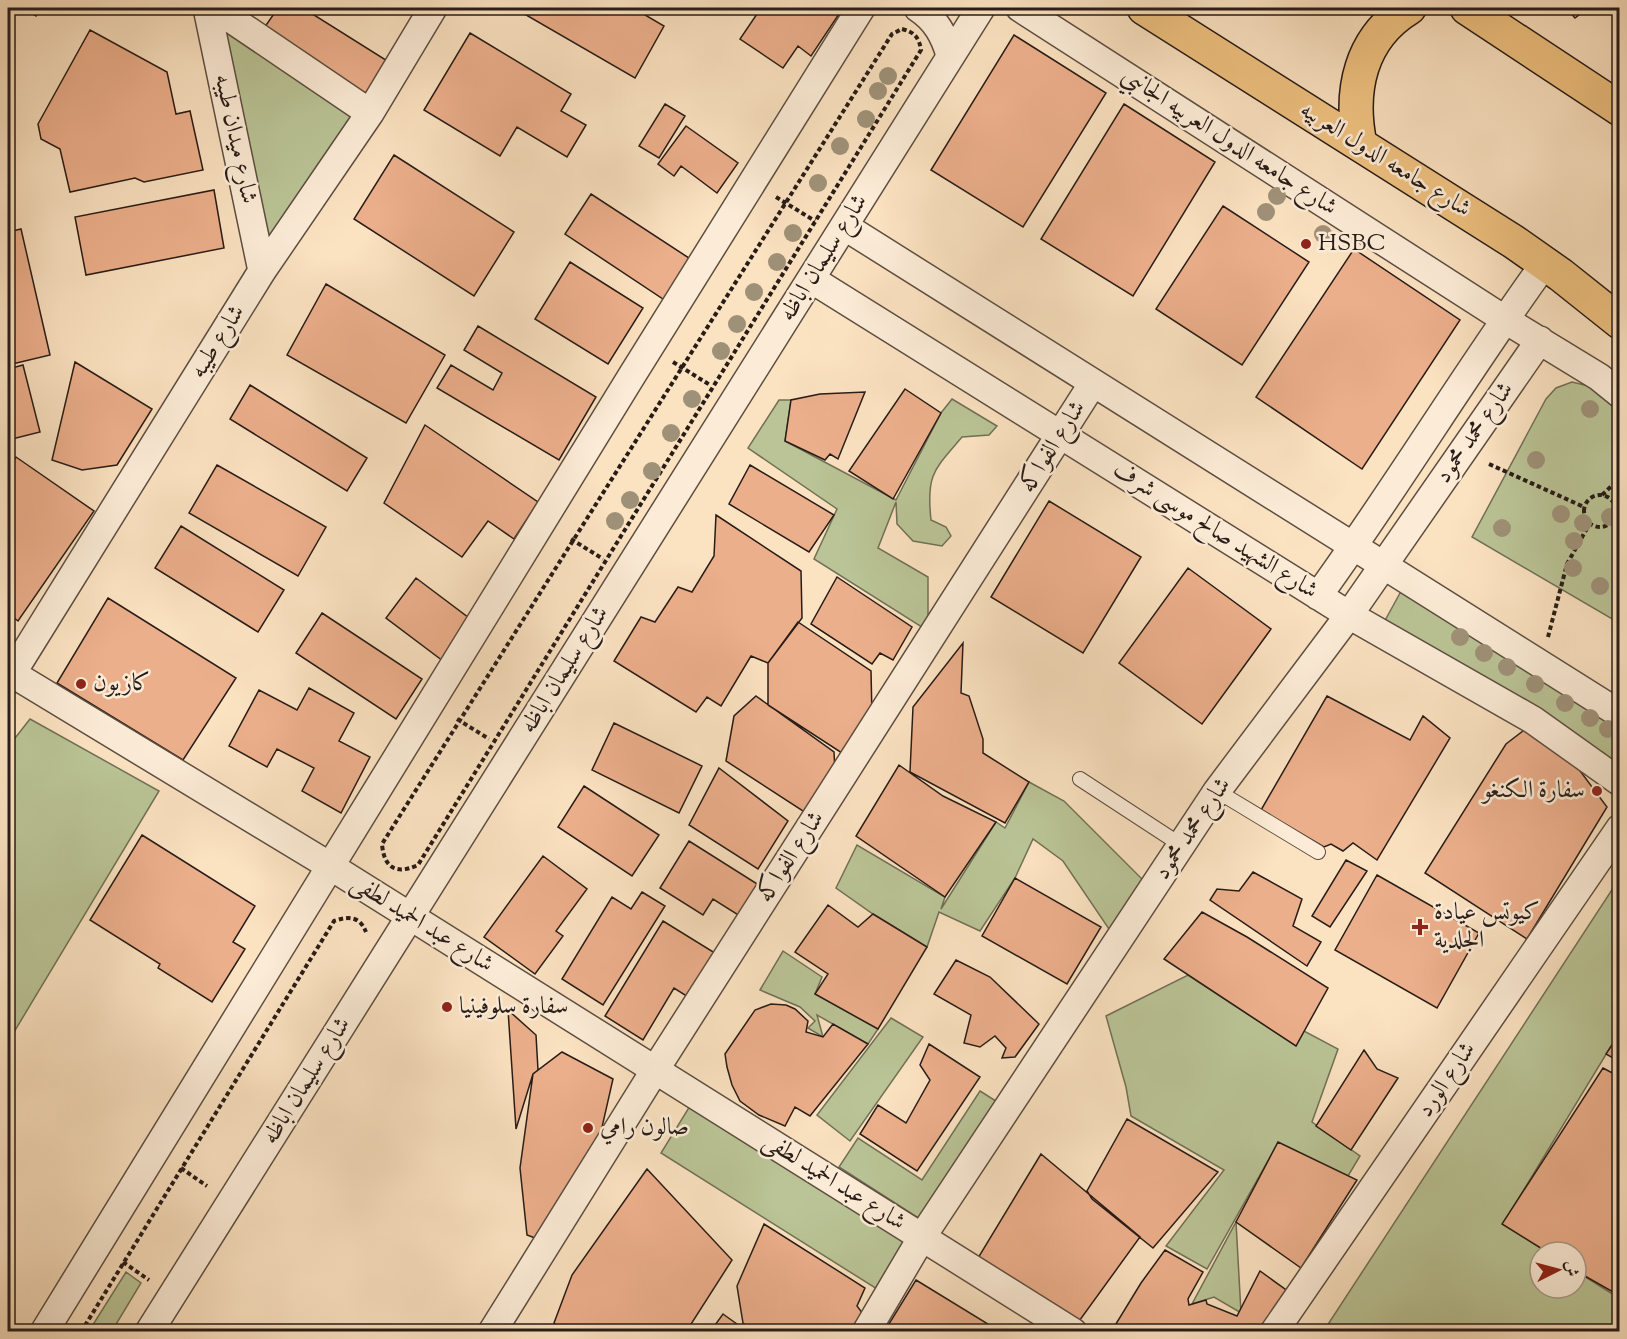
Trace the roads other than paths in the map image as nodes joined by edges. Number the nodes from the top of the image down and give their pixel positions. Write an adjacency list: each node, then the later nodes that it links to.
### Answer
1 (207, 8): 17 (street, شارع ميدان طيبه)
2 (215, 8): 13 (street)
3 (433, 8): 13 (street, شارع طيبه)
4 (861, 8): 37 (street)
5 (918, 8): 11 (street)
6 (981, 8): 11 (street, شارع سليمان اباظه)
7 (1020, 8): 19 (street, شارع جامعه الدول العربيه الجانبي)
8 (1144, 8): 14 (main road, شارع جامعه الدول العربيه)
9 (1408, 8): 14 (main road)
10 (1467, 8): 12 (main road)
11 (950, 55): 15 (street, شارع سليمان اباظه)
12 (1620, 109)
13 (370, 113): 17 (street, شارع طيبه)
14 (1360, 144): 16 (main road, شارع جامعه الدول العربيه)
15 (841, 231): 18 (street, شارع سليمان اباظه); 22 (street)
16 (1545, 263): 19 (street, شارع محمد محمود); 20 (main road, شارع جامعه الدول العربيه)
17 (262, 270): 29 (street, شارع طيبه)
18 (811, 279): 24 (street, شارع الشهيد صالح موسى شرف); 38 (street, شارع سليمان اباظه)
19 (1504, 319): 21 (street, شارع جامعه الدول العربيه الجانبي); 25 (street, شارع محمد محمود)
20 (1620, 322)
21 (1540, 340): 23 (street, شارع جامعه الدول العربيه الجانبي); 26 (street, شارع محمد محمود)
22 (1093, 383): 24 (street, شارع الفواكه); 25 (street)
23 (1620, 394)
24 (1061, 435): 27 (street, شارع الشهيد صالح موسى شرف); 39 (street, شارع الفواكه)
25 (1354, 547): 26 (street); 27 (street, شارع محمد محمود)
26 (1383, 565): 28 (street, شارع محمد محمود); 30 (street)
27 (1318, 596): 28 (street, شارع الشهيد صالح موسى شرف)
28 (1349, 615): 32 (street, شارع الشهيد صالح موسى شرف); 33 (street, شارع محمد محمود)
29 (9, 675): 37 (street, شارع عبد الحميد لطفى)
30 (1620, 714)
31 (1080, 779): 35 (lane)
32 (1620, 782)
33 (1217, 791): 35 (street, شارع محمد محمود); 36 (lane)
34 (1620, 828): 46 (street, شارع الورد)
35 (1181, 845): 40 (street, شارع محمد محمود)
36 (1318, 852)
37 (330, 866): 38 (street, شارع عبد الحميد لطفى); 41 (street)
38 (410, 916): 39 (street, شارع عبد الحميد لطفى); 42 (street, شارع سليمان اباظه)
39 (655, 1070): 40 (street, شارع عبد الحميد لطفى); 43 (street, شارع الفواكه)
40 (922, 1237): 44 (street, شارع محمد محمود); 45 (street, شارع عبد الحميد لطفى)
41 (44, 1332)
42 (149, 1332)
43 (492, 1332)
44 (866, 1332)
45 (1073, 1332)
46 (1274, 1332)

